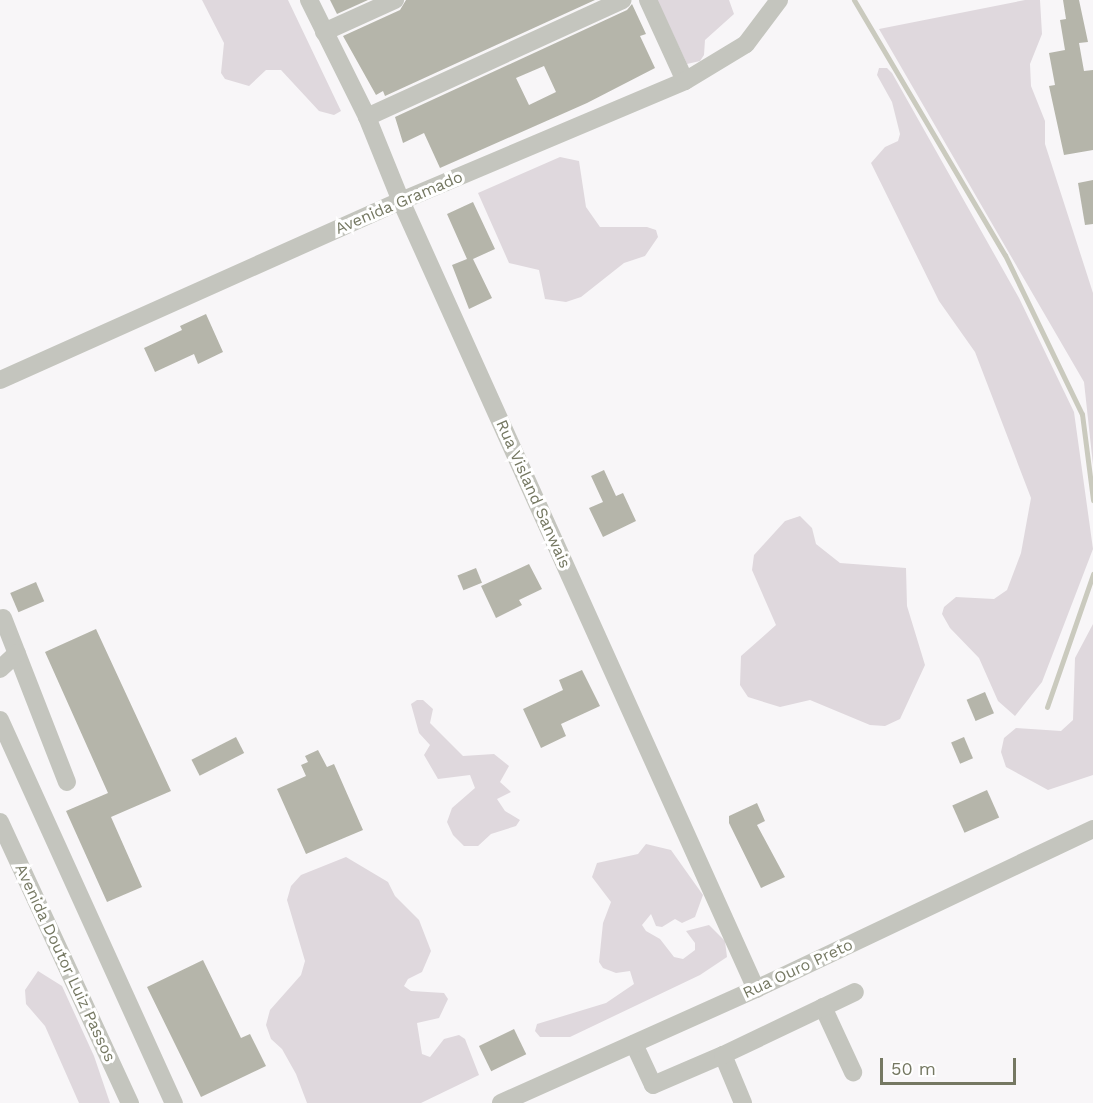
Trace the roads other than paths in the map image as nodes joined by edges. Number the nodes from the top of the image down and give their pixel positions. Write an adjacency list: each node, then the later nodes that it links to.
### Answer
1 (309, 0): 6 (street, Rua Visland Sanwais)
2 (395, 0): 6 (street)
3 (622, 0): 8 (street)
4 (648, 0): 7 (street)
5 (779, 0): 7 (street, Avenida Gramado)
6 (324, 32): 8 (street, Rua Visland Sanwais)
7 (685, 81): 9 (street, Avenida Gramado)
8 (367, 117): 9 (street, Rua Visland Sanwais)
9 (401, 201): 10 (street, Avenida Gramado); 18 (street, Rua Visland Sanwais)
10 (0, 380)
11 (3, 618): 12 (street)
12 (17, 653): 13 (street); 15 (street)
13 (0, 669)
14 (0, 720): 25 (street)
15 (67, 782)
16 (0, 822): 24 (street, Avenida Doutor Luiz Passos)
17 (1093, 829): 18 (street, Rua Ouro Preto)
18 (756, 989): 21 (street, Rua Ouro Preto)
19 (855, 992): 20 (street)
20 (823, 1007): 22 (street); 23 (street)
21 (634, 1044): 22 (street); 26 (street, Rua Ouro Preto)
22 (723, 1054): 27 (street)
23 (852, 1072)
24 (130, 1103)
25 (174, 1103)
26 (501, 1103)
27 (743, 1103)

